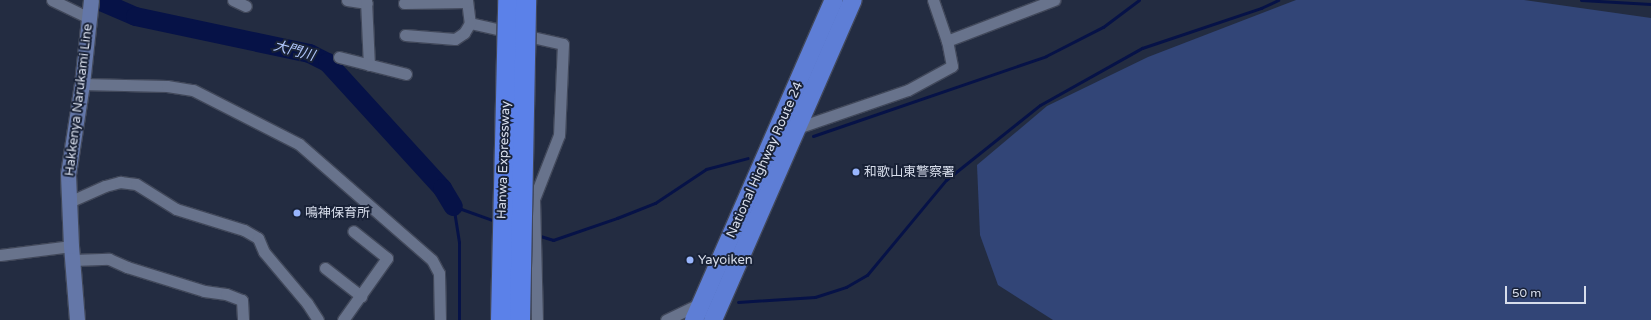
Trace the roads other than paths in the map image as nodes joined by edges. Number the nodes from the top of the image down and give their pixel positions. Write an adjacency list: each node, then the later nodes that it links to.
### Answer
1 (52, 0): 15 (street)
2 (233, 0): 14 (street)
3 (346, 0): 10 (street)
4 (508, 0): 38 (highway, Hanwa Expressway, bridge)
5 (526, 0): 39 (highway, Hanwa Expressway, bridge)
6 (834, 0): 24 (highway, National Highway Route 24)
7 (853, 0): 23 (highway, National Highway Route 24)
8 (933, 0): 18 (street)
9 (1054, 0): 13 (street)
10 (366, 1): 20 (street)
11 (467, 1): 12 (street); 16 (street)
12 (404, 3)
13 (1034, 4): 18 (street)
14 (246, 6)
15 (90, 10): 22 (main road, Hakkenya Narukami Line)
16 (470, 23): 17 (street); 40 (street)
17 (405, 35)
18 (946, 41): 23 (street)
19 (339, 57): 20 (street)
20 (370, 65): 21 (street)
21 (406, 74)
22 (82, 84): 25 (main road, Hakkenya Narukami Line); 37 (street)
23 (797, 128): 24 (street); 30 (highway, National Highway Route 24)
24 (776, 134): 32 (highway, National Highway Route 24)
25 (69, 202): 27 (main road, Hakkenya Narukami Line); 35 (street)
26 (353, 231): 31 (street)
27 (71, 253): 28 (street); 33 (main road, Hakkenya Narukami Line); 34 (street)
28 (0, 255)
29 (325, 268): 31 (street)
30 (726, 293): 32 (street); 43 (highway, National Highway Route 24)
31 (360, 296): 36 (street)
32 (702, 302): 41 (street); 42 (highway, National Highway Route 24)
33 (77, 320)
34 (244, 320)
35 (318, 320)
36 (343, 320)
37 (440, 320)
38 (501, 320)
39 (520, 320)
40 (537, 320)
41 (666, 320)
42 (694, 320)
43 (713, 320)

